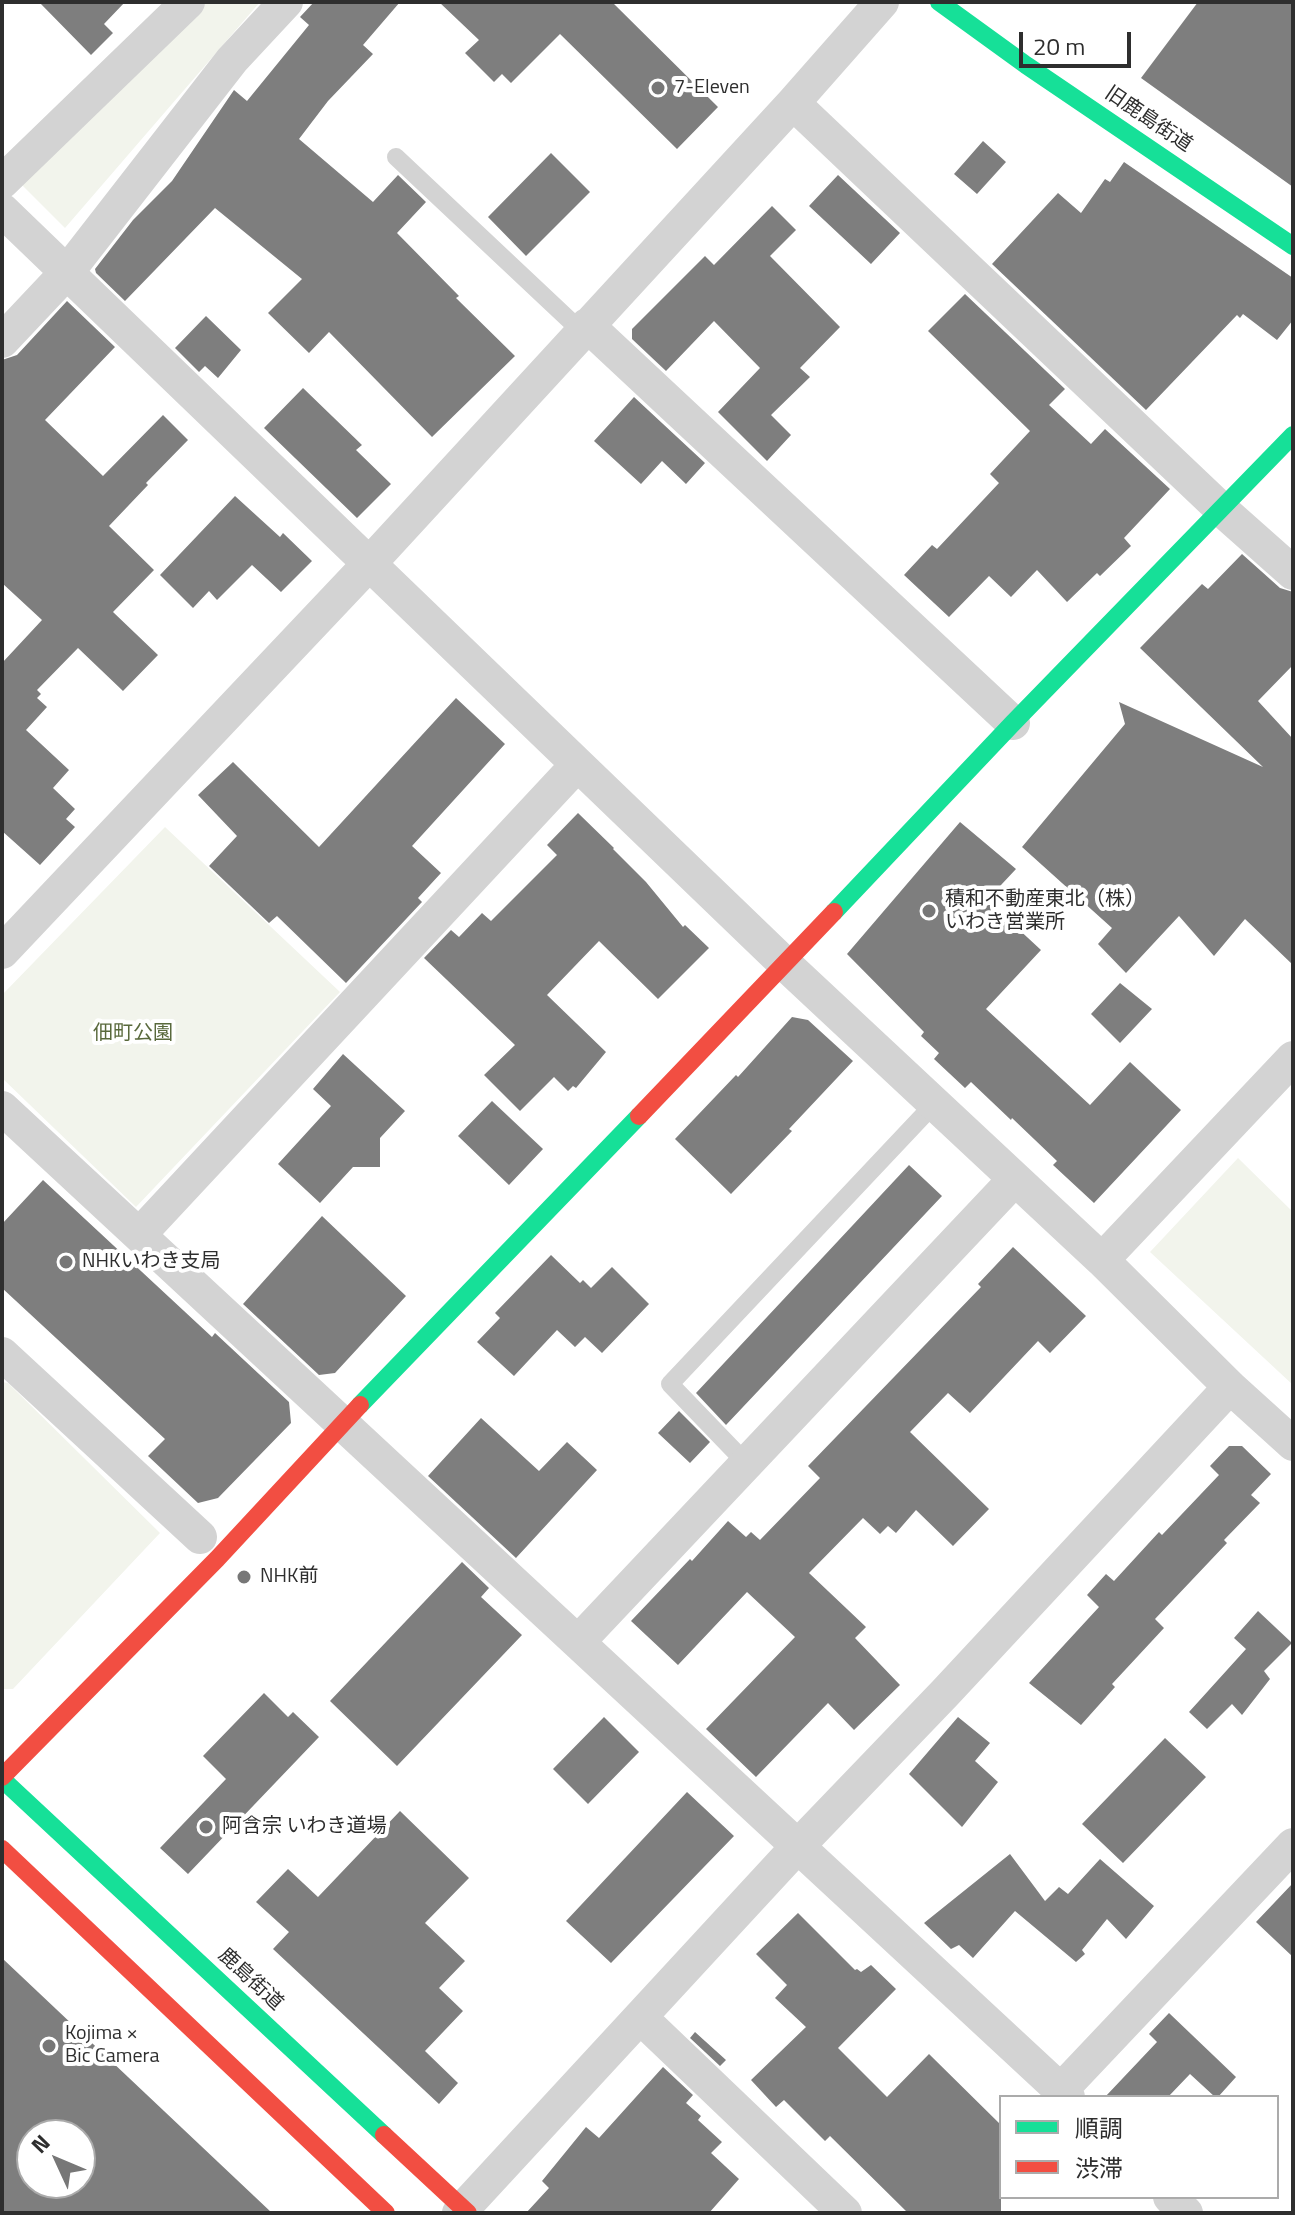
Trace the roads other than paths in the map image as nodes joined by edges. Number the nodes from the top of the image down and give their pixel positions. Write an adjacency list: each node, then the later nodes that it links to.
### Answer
1 (188, 2): 7 (street)
2 (286, 2): 10 (street)
3 (882, 2): 5 (street)
4 (939, 2): 9 (street, 旧鹿島街道)
5 (793, 103): 11 (street); 14 (street)
6 (396, 157): 11 (lane)
7 (2, 182)
8 (2, 210): 10 (street)
9 (1293, 246)
10 (68, 271): 12 (street); 15 (street)
11 (584, 328): 15 (street); 17 (street)
12 (2, 341)
13 (1293, 435): 14 (street)
14 (1222, 510): 16 (street); 17 (street)
15 (368, 565): 18 (street); 19 (street)
16 (1293, 573)
17 (1013, 723): 20 (street)
18 (577, 765): 20 (street); 25 (street)
19 (2, 952)
20 (785, 964): 22 (street); 29 (street)
21 (1293, 1058): 26 (street)
22 (935, 1103): 24 (street); 31 (lane)
23 (2, 1108): 25 (street)
24 (1015, 1179): 26 (street); 31 (street)
25 (139, 1235): 29 (street)
26 (1102, 1260): 28 (street)
27 (2, 1354): 32 (street)
28 (1230, 1387): 30 (street); 36 (street)
29 (343, 1423): 33 (street); 34 (street)
30 (1293, 1444)
31 (747, 1464): 33 (street)
32 (200, 1537)
33 (578, 1642): 36 (street)
34 (2, 1778): 40 (street, 鹿島街道)
35 (1293, 1845): 39 (street)
36 (798, 1846): 38 (street); 39 (street)
37 (2, 1849): 41 (street)
38 (640, 2017): 40 (street); 42 (street)
39 (1064, 2094)
40 (464, 2211)
41 (386, 2213)
42 (845, 2213)

